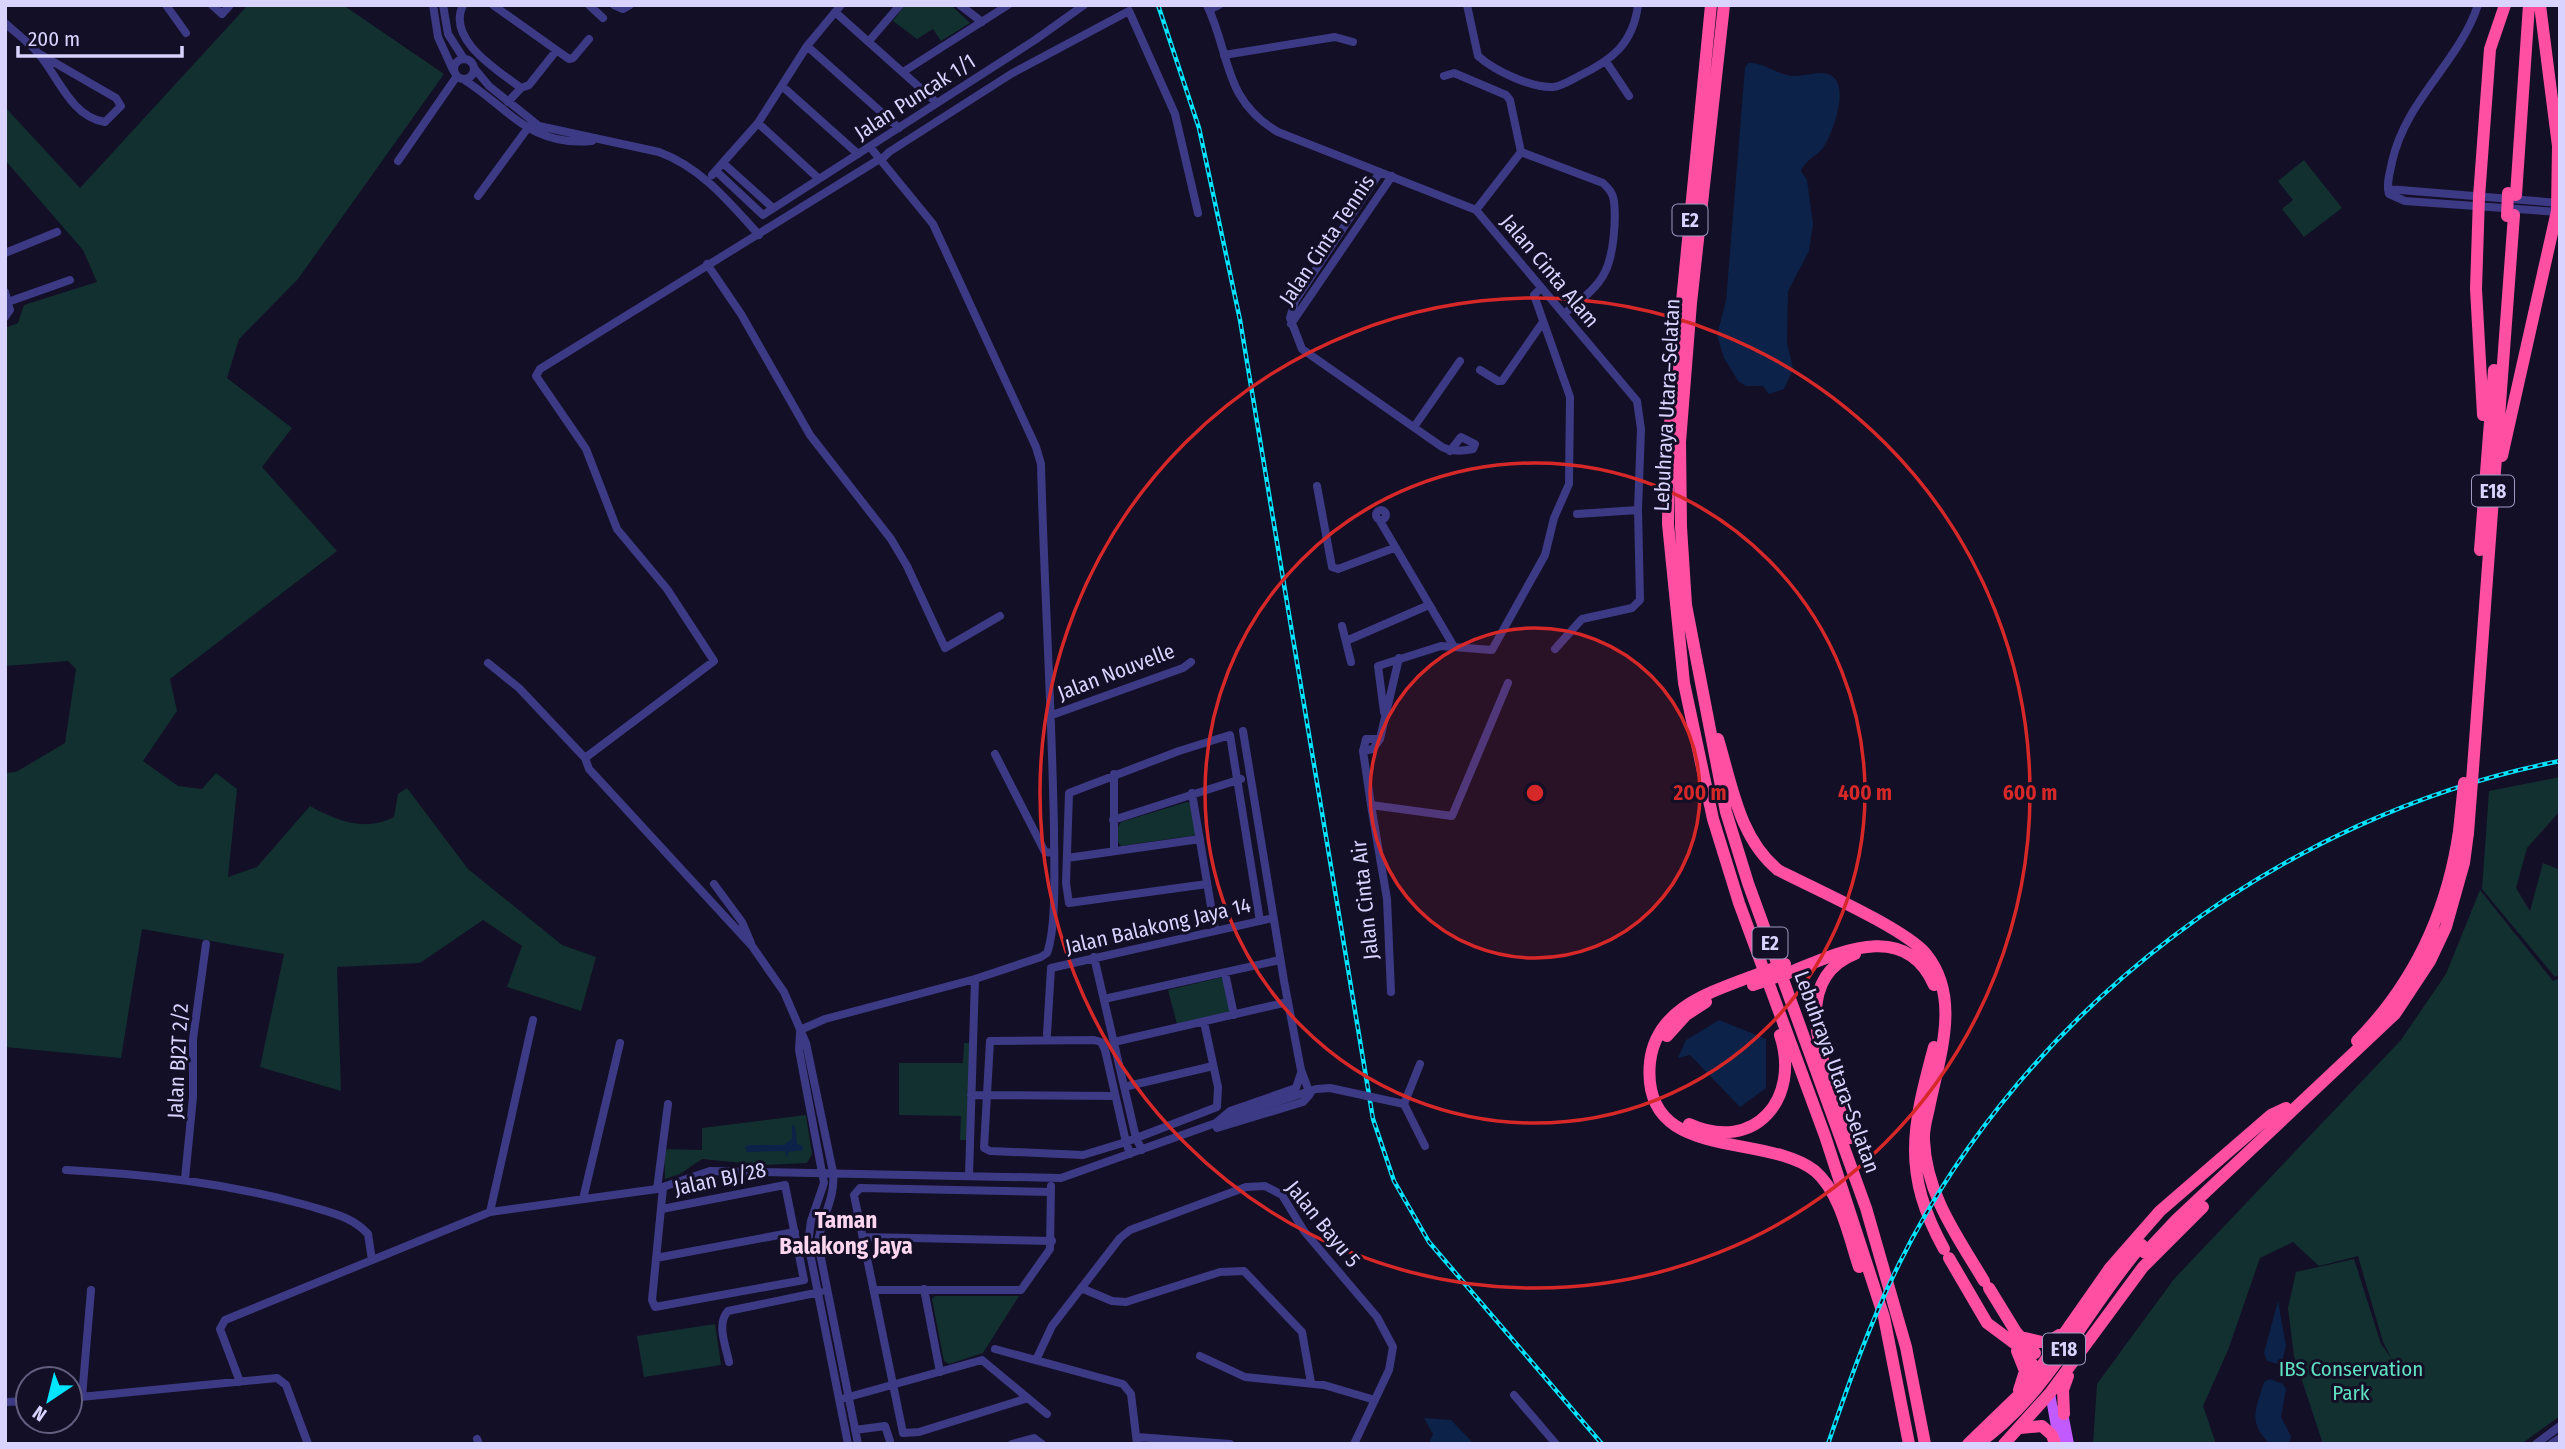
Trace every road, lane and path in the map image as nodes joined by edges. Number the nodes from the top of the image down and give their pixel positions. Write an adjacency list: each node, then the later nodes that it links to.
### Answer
1 (166, 5): 30 (street)
2 (212, 5): 3 (street)
3 (230, 5)
4 (433, 5): 42 (street)
5 (443, 5): 38 (street)
6 (463, 5): 45 (street)
7 (493, 5): 35 (street)
8 (589, 5): 27 (street)
9 (614, 5): 24 (street)
10 (900, 5): 32 (street)
11 (960, 5): 28 (street)
12 (1009, 5): 28 (street)
13 (1084, 5): 48 (street, Jalan Puncak 1/1)
14 (1219, 5): 25 (street)
15 (1467, 5): 39 (street)
16 (1638, 5): 39 (street)
17 (1711, 5): 127 (highway, Lebuhraya Utara–Selatan / E2)
18 (1724, 5): 106 (highway, Lebuhraya Utara–Selatan / E2)
19 (2478, 5): 66 (street)
20 (2505, 5): 66 (highway)
21 (2523, 5): 64 (highway, E18)
22 (2529, 5): 64 (highway, E18)
23 (2540, 5): 67 (highway)
24 (626, 7)
25 (1208, 7): 37 (street, Jalan Cinta Alam)
26 (838, 8): 32 (street); 34 (street)
27 (603, 18)
28 (982, 22): 41 (street)
29 (5, 23): 36 (street)
30 (186, 33)
31 (589, 39): 35 (street)
32 (869, 41): 41 (street)
33 (1353, 42): 37 (street)
34 (807, 46): 44 (street); 50 (street)
35 (556, 51): 45 (street)
36 (38, 53): 36 (street)
37 (1224, 55): 60 (street, Jalan Cinta Alam)
38 (464, 59): 40 (street); 42 (street)
39 (1606, 62): 46 (street)
40 (474, 68): 42 (street); 47 (street)
41 (903, 72): 48 (street)
42 (458, 75): 51 (street); 57 (street)
43 (1444, 76): 54 (street)
44 (782, 86): 49 (street); 55 (street)
45 (519, 91): 47 (street)
46 (1629, 96)
47 (508, 102): 51 (street); 52 (street)
48 (937, 103): 50 (street, Jalan Puncak 1/1)
49 (758, 123): 58 (street); 62 (street)
50 (899, 128): 53 (street, Jalan Puncak 1/1)
51 (528, 129): 52 (street); 65 (street)
52 (595, 140): 63 (street)
53 (870, 147): 55 (street, Jalan Puncak 1/1); 56 (street)
54 (1521, 152): 69 (street); 82 (street)
55 (858, 154): 62 (street, Jalan Puncak 1/1)
56 (880, 160): 70 (street); 73 (street); 109 (street)
57 (398, 161)
58 (723, 163): 59 (street); 68 (street)
59 (716, 171): 63 (street); 68 (street, Jalan Puncak 1/1)
60 (1380, 172): 61 (street, Jalan Cinta Alam); 81 (street, Jalan Cinta Tennis)
61 (1392, 176): 69 (street, Jalan Cinta Alam); 81 (street, Jalan Cinta Tennis)
62 (818, 178): 68 (street, Jalan Puncak 1/1)
63 (708, 180): 73 (street)
64 (2512, 194): 71 (highway, E18)
65 (478, 196)
66 (2479, 202): 67 (street); 91 (highway)
67 (2559, 207): 74 (highway)
68 (773, 208)
69 (1476, 210): 78 (street, Jalan Cinta Alam)
70 (1198, 213)
71 (2510, 215): 90 (highway, E18); 91 (highway, E18)
72 (57, 232): 75 (street)
73 (759, 235): 76 (street)
74 (2556, 235): 90 (highway)
75 (5, 254)
76 (707, 264): 97 (street); 112 (street)
77 (70, 280): 80 (street)
78 (1541, 288): 82 (street, Jalan Cinta Alam); 84 (street)
79 (5, 292): 80 (street)
80 (7, 302): 83 (street)
81 (1299, 304): 87 (street, Jalan Cinta Tennis)
82 (1564, 314): 92 (street, Jalan Cinta Alam)
83 (5, 317)
84 (1543, 323): 86 (street); 100 (street)
85 (1460, 362): 87 (street)
86 (1480, 370)
87 (1414, 427): 88 (street, Jalan Cinta Tennis)
88 (1450, 451)
89 (1317, 486): 95 (street)
90 (2493, 487): 113 (highway, E18)
91 (2482, 502): 113 (highway, E18)
92 (1637, 510): 93 (street); 101 (street, Jalan Cinta Alam)
93 (1577, 514)
94 (1380, 521): 95 (street)
95 (1394, 548): 96 (street)
96 (1429, 605): 99 (street); 100 (street)
97 (1000, 616)
98 (1342, 626): 99 (street)
99 (1346, 641): 104 (street)
100 (1453, 645): 102 (street)
101 (1555, 649)
102 (1399, 658): 108 (street); 108 (street)
103 (1191, 662): 109 (street, Jalan Nouvelle)
104 (1351, 662)
105 (488, 663): 112 (street)
106 (1697, 672): 136 (highway); 178 (highway, Lebuhraya Utara–Selatan / E2)
107 (1508, 683): 118 (street)
108 (1384, 712): 118 (street, Jalan Cinta Air)
109 (1052, 715): 123 (street)
110 (1243, 731): 116 (street)
111 (995, 754): 123 (street)
112 (584, 758): 132 (street)
113 (2469, 768): 120 (highway, E18, bridge)
114 (1114, 774): 115 (street); 119 (street); 124 (street)
115 (1238, 779): 116 (street); 117 (street); 129 (street)
116 (1251, 779): 128 (street)
117 (1192, 793): 119 (street); 121 (street)
118 (1371, 805): 141 (street, Jalan Cinta Air)
119 (1114, 820): 122 (street)
120 (2463, 832): 160 (highway, E18); 167 (highway, E18)
121 (1200, 839): 122 (street); 126 (street)
122 (1114, 851): 124 (street)
123 (1054, 853): 139 (street)
124 (1067, 858): 126 (street)
125 (714, 884): 132 (street)
126 (1207, 884): 130 (street)
127 (1739, 903): 140 (highway); 194 (highway, Lebuhraya Utara–Selatan / E2)
128 (1273, 918): 129 (street, Jalan Balakong Jaya 14); 135 (street)
129 (1261, 921): 130 (street, Jalan Balakong Jaya 14)
130 (1215, 930): 134 (street, Jalan Balakong Jaya 14)
131 (206, 944): 174 (street, Jalan BJ2T 2/2)
132 (752, 946): 147 (street)
133 (1882, 946): 137 (highway); 178 (highway); 195 (highway)
134 (1094, 957): 142 (street); 148 (street, Jalan Balakong Jaya 14)
135 (1280, 960): 138 (street); 143 (street)
136 (1932, 963): 137 (highway); 195 (highway)
137 (1787, 969): 140 (highway, bridge)
138 (1225, 972): 142 (street); 144 (street)
139 (975, 979): 147 (street); 155 (street)
140 (1751, 981): 194 (highway)
141 (1391, 992)
142 (1104, 999): 149 (street)
143 (1288, 1002): 144 (street); 153 (street)
144 (1234, 1015): 146 (street)
145 (533, 1020): 180 (street)
146 (1204, 1022): 149 (street); 152 (street)
147 (800, 1030): 170 (street); 171 (street)
148 (1047, 1034)
149 (1114, 1042): 154 (street)
150 (620, 1043): 177 (street)
151 (1420, 1064): 159 (street)
152 (1213, 1066): 154 (street); 163 (street)
153 (1301, 1070): 161 (street); 162 (street)
154 (1124, 1087): 163 (street)
155 (971, 1095): 156 (street); 172 (street)
156 (986, 1095): 157 (street); 157 (street); 164 (street)
157 (1115, 1096): 164 (street)
158 (668, 1104): 175 (street)
159 (1404, 1104): 161 (street, bridge); 165 (street)
160 (2286, 1108): 184 (highway, E18); 193 (highway)
161 (1215, 1124): 162 (street)
162 (1198, 1130): 166 (street)
163 (1136, 1138): 164 (street); 166 (street)
164 (1126, 1142): 168 (street)
165 (1425, 1146)
166 (1142, 1150): 168 (street)
167 (2251, 1152): 184 (highway, E18); 201 (highway)
168 (1130, 1154): 173 (street)
169 (66, 1170): 174 (street)
170 (823, 1172): 171 (street); 175 (street); 192 (street)
171 (833, 1172): 172 (street); 191 (street)
172 (969, 1176): 173 (street)
173 (1051, 1178): 176 (street)
174 (185, 1179): 186 (street)
175 (660, 1189): 177 (street); 179 (street)
176 (1051, 1192): 182 (street); 183 (street)
177 (583, 1199): 180 (street)
178 (1866, 1208): 236 (highway, Lebuhraya Utara–Selatan / E2)
179 (662, 1209): 181 (street, Jalan BJ/28); 185 (street)
180 (490, 1212): 186 (street)
181 (794, 1232): 185 (street); 185 (street)
182 (863, 1237): 183 (street); 190 (street)
183 (1052, 1241): 188 (street)
184 (2143, 1249): 238 (highway, E18, bridge); 239 (highway, E18)
185 (656, 1258)
186 (372, 1260): 205 (street)
187 (1080, 1288): 199 (street, Jalan Bayu 5); 207 (street); 216 (street, Jalan Bayu 5)
188 (924, 1289): 190 (street); 204 (street)
189 (90, 1290): 203 (street)
190 (874, 1290): 208 (street)
191 (827, 1291): 192 (street); 206 (street)
192 (817, 1293): 200 (street); 215 (street)
193 (2082, 1307): 195 (highway); 196 (highway)
194 (1884, 1317): 235 (highway, Lebuhraya Utara–Selatan / E2)
195 (2016, 1339): 202 (highway); 217 (highway)
196 (2054, 1348): 201 (highway); 202 (highway)
197 (995, 1349): 199 (street)
198 (1200, 1356): 207 (street)
199 (1035, 1360): 226 (street)
200 (729, 1362)
201 (2070, 1366): 209 (highway); 220 (highway)
202 (2041, 1367): 209 (highway); 217 (highway)
203 (84, 1370)
204 (940, 1372): 208 (street); 214 (street)
205 (240, 1382): 212 (street); 227 (street)
206 (846, 1382): 210 (street); 213 (street)
207 (1311, 1383): 216 (street)
208 (893, 1385): 210 (street); 214 (street)
209 (2052, 1390): 220 (main road); 222 (highway); 241 (main road)
210 (864, 1393): 213 (street); 218 (street)
211 (1514, 1395): 234 (street)
212 (84, 1397)
213 (849, 1397): 215 (street); 218 (street)
214 (1028, 1398): 219 (street)
215 (839, 1400): 228 (street)
216 (1375, 1400): 233 (street, Jalan Bayu 5)
217 (2014, 1403): 237 (highway)
218 (852, 1411): 223 (street)
219 (1047, 1413)
220 (2064, 1414): 242 (main road)
221 (2560, 1426): 243 (street)
222 (2019, 1429): 240 (highway); 241 (highway)
223 (855, 1430): 225 (street); 229 (street)
224 (2560, 1438): 244 (street)
225 (890, 1441)
226 (1137, 1441): 232 (street)
227 (308, 1444)
228 (848, 1444)
229 (858, 1444)
230 (1013, 1444): 231 (street)
231 (1042, 1444)
232 (1230, 1444)
233 (1354, 1444)
234 (1556, 1444)
235 (1909, 1444)
236 (1925, 1444)
237 (1968, 1444)
238 (1977, 1444)
239 (1989, 1444)
240 (2004, 1444)
241 (2057, 1444)
242 (2069, 1444)
243 (2536, 1444)
244 (2551, 1444)

